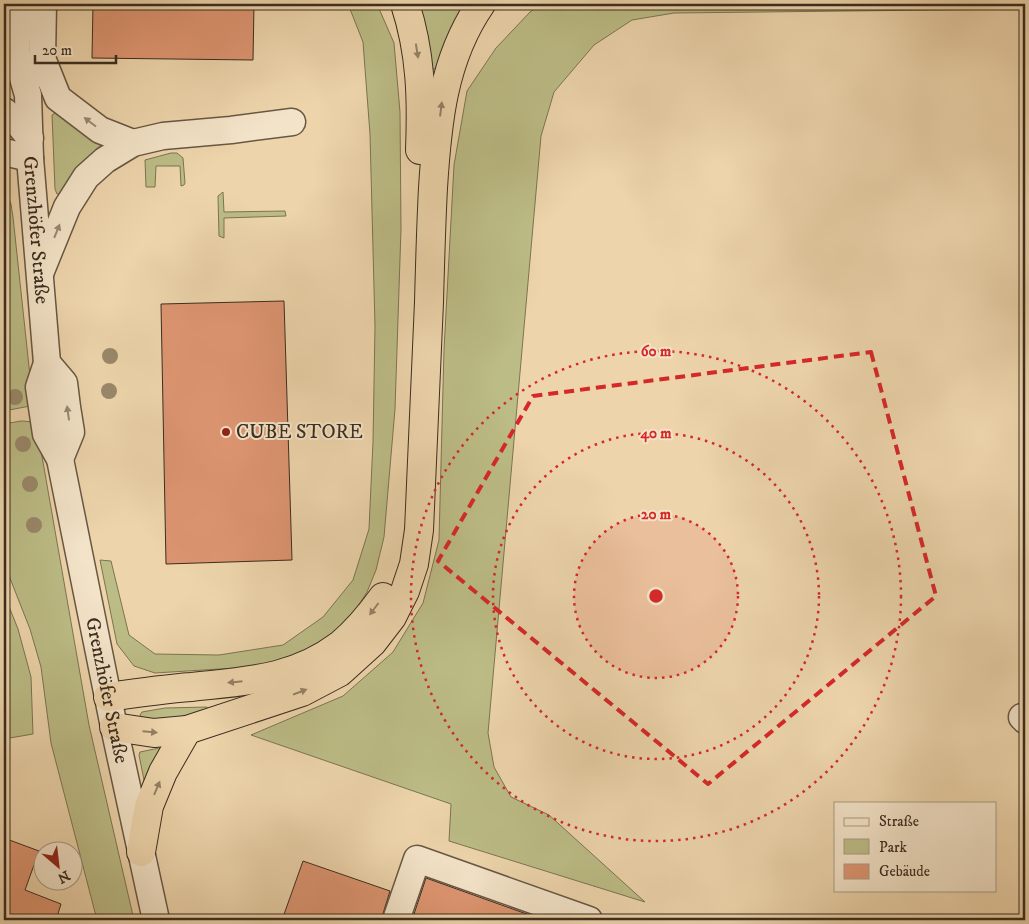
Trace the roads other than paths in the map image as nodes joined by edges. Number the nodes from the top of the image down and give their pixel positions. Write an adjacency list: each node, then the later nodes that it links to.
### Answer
1 (19, 4): 6 (street, Grenzhöfer Straße)
2 (43, 4): 5 (street, Grenzhöfer Straße)
3 (405, 4): 14 (highway, one-way to 14)
4 (481, 4): 16 (highway, one-way to 4)
5 (42, 58): 7 (street, Grenzhöfer Straße); 10 (street, one-way to 5)
6 (10, 61): 7 (street, Grenzhöfer Straße)
7 (28, 95): 11 (street, Grenzhöfer Straße)
8 (4, 112): 11 (street)
9 (292, 122): 10 (street)
10 (134, 143): 13 (street, one-way to 10)
11 (30, 148): 12 (street); 13 (street, Grenzhöfer Straße)
12 (4, 152)
13 (39, 277): 14 (street, Grenzhöfer Straße)
14 (108, 697): 15 (street, Grenzhöfer Straße)
15 (114, 727): 16 (highway, one-way to 16); 17 (street, Grenzhöfer Straße)
16 (187, 730): 17 (highway, one-way to 16)
17 (141, 852): 18 (street, Grenzhöfer Straße)
18 (156, 920)
19 (396, 920): 20 (street)
20 (589, 920)

